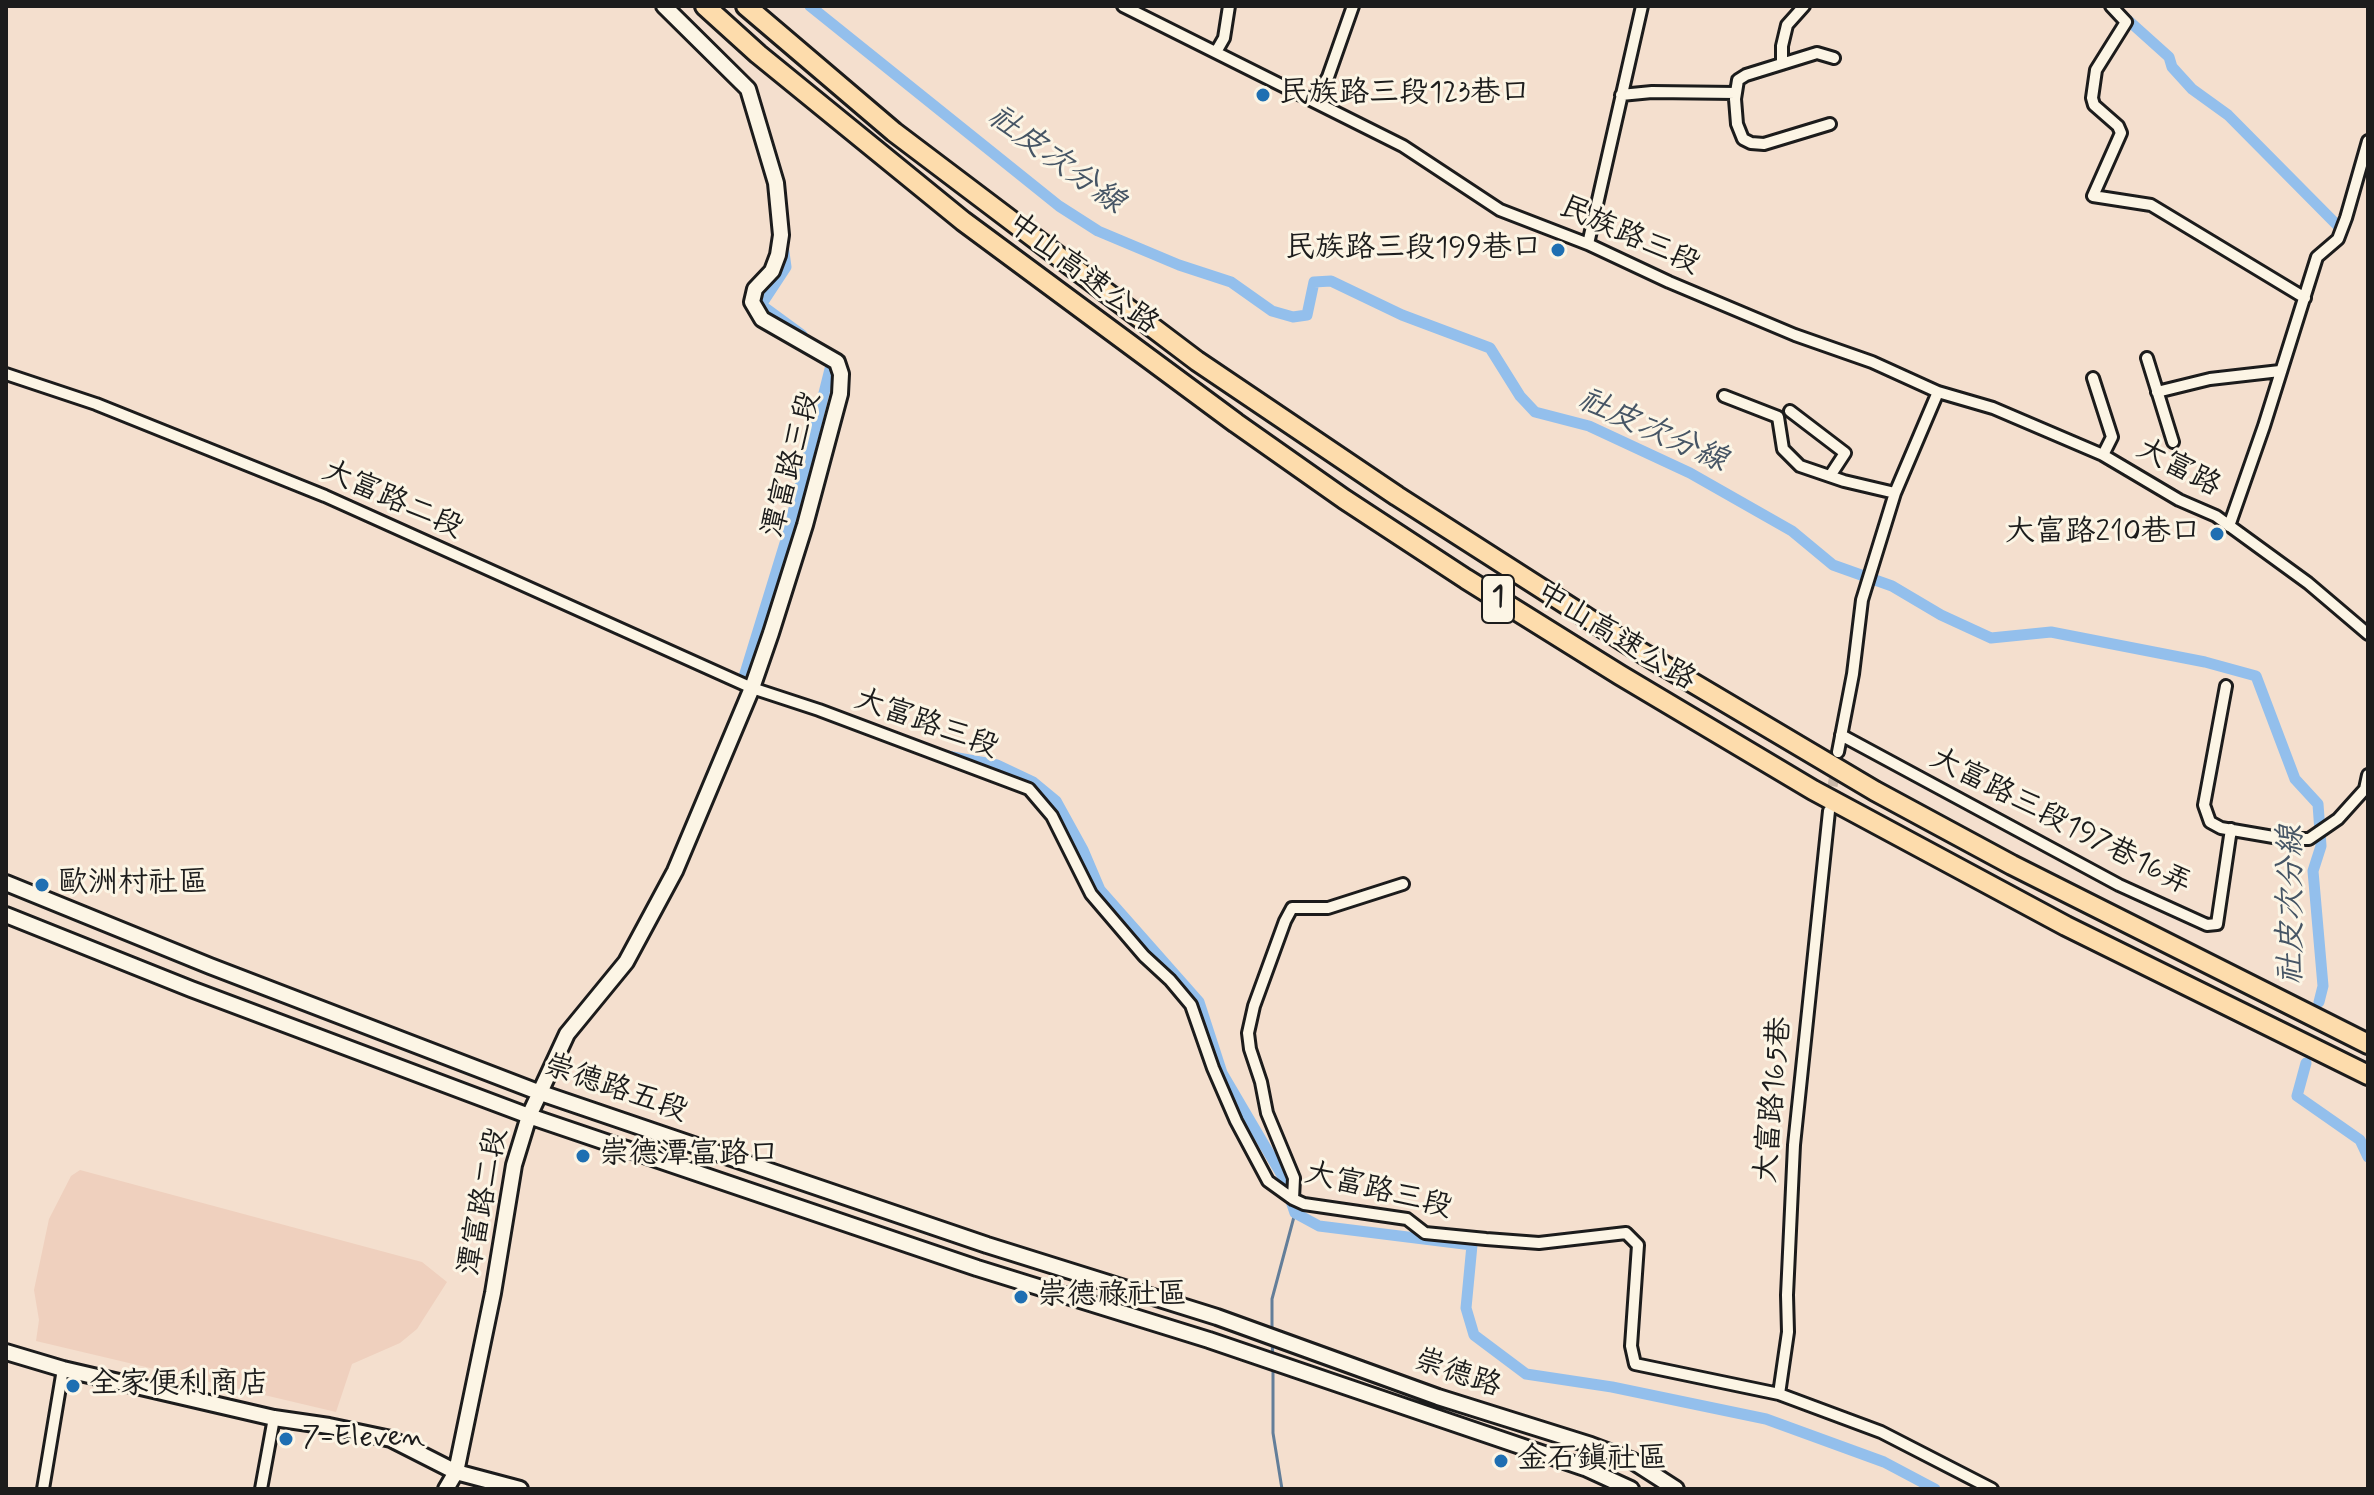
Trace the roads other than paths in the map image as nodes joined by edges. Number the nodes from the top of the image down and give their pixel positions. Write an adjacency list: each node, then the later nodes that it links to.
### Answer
1 (664, 6): 35 (street, 潭富路三段)
2 (705, 6): 45 (highway, 中山高速公路 / 1)
3 (746, 6): 44 (highway, 中山高速公路 / 1)
4 (1123, 6): 10 (street, 民族路三段)
5 (1229, 6): 10 (street)
6 (1353, 6): 15 (street)
7 (1642, 6): 14 (street)
8 (1804, 6): 12 (street)
9 (2111, 6): 19 (street)
10 (1216, 52): 15 (street, 民族路三段)
11 (1834, 58): 12 (street)
12 (1782, 64): 13 (street)
13 (1736, 93): 14 (street); 16 (street)
14 (1621, 95): 18 (street)
15 (1313, 101): 18 (street, 民族路三段)
16 (1830, 124)
17 (2368, 141): 19 (street)
18 (1588, 244): 24 (street, 民族路三段)
19 (2305, 298): 21 (street)
20 (2147, 358): 25 (street)
21 (2280, 371): 25 (street); 32 (street)
22 (6, 374): 35 (street, 大富路二段)
23 (2093, 378): 29 (street)
24 (1938, 392): 29 (street, 大富路); 31 (street)
25 (2157, 392): 28 (street)
26 (1724, 396): 30 (street)
27 (1790, 411): 30 (street)
28 (2173, 442)
29 (2103, 455): 32 (street, 大富路)
30 (1830, 476): 31 (street)
31 (1895, 493): 36 (street)
32 (2229, 526): 33 (street, 大富路)
33 (2368, 634)
34 (2226, 686): 40 (street)
35 (752, 688): 46 (street, 潭富路二段); 48 (street, 大富路三段)
36 (1841, 735): 37 (street); 40 (street, 大富路三段197巷16弄)
37 (1838, 752)
38 (2368, 775): 40 (street)
39 (1829, 811): 53 (street, 大富路165巷)
40 (2231, 829)
41 (6, 883): 46 (street, 崇德路五段)
42 (1403, 884): 48 (street)
43 (6, 915): 47 (street, 崇德路五段)
44 (2368, 1044)
45 (2368, 1075)
46 (538, 1092): 47 (street, 潭富路二段); 49 (street, 崇德路五段)
47 (529, 1116): 50 (street, 崇德路五段); 55 (street, 潭富路二段)
48 (1293, 1199): 53 (street, 大富路三段)
49 (1217, 1317): 61 (street, 崇德路)
50 (1209, 1340): 60 (street, 崇德路)
51 (6, 1352): 52 (street)
52 (63, 1369): 54 (street); 56 (street)
53 (1779, 1394): 62 (street, 大富路三段)
54 (274, 1418): 55 (street); 57 (street)
55 (456, 1472): 58 (street, 潭富路二段); 59 (street)
56 (43, 1489)
57 (261, 1489)
58 (446, 1489)
59 (520, 1489)
60 (1631, 1489)
61 (1676, 1489)
62 (1992, 1489)

